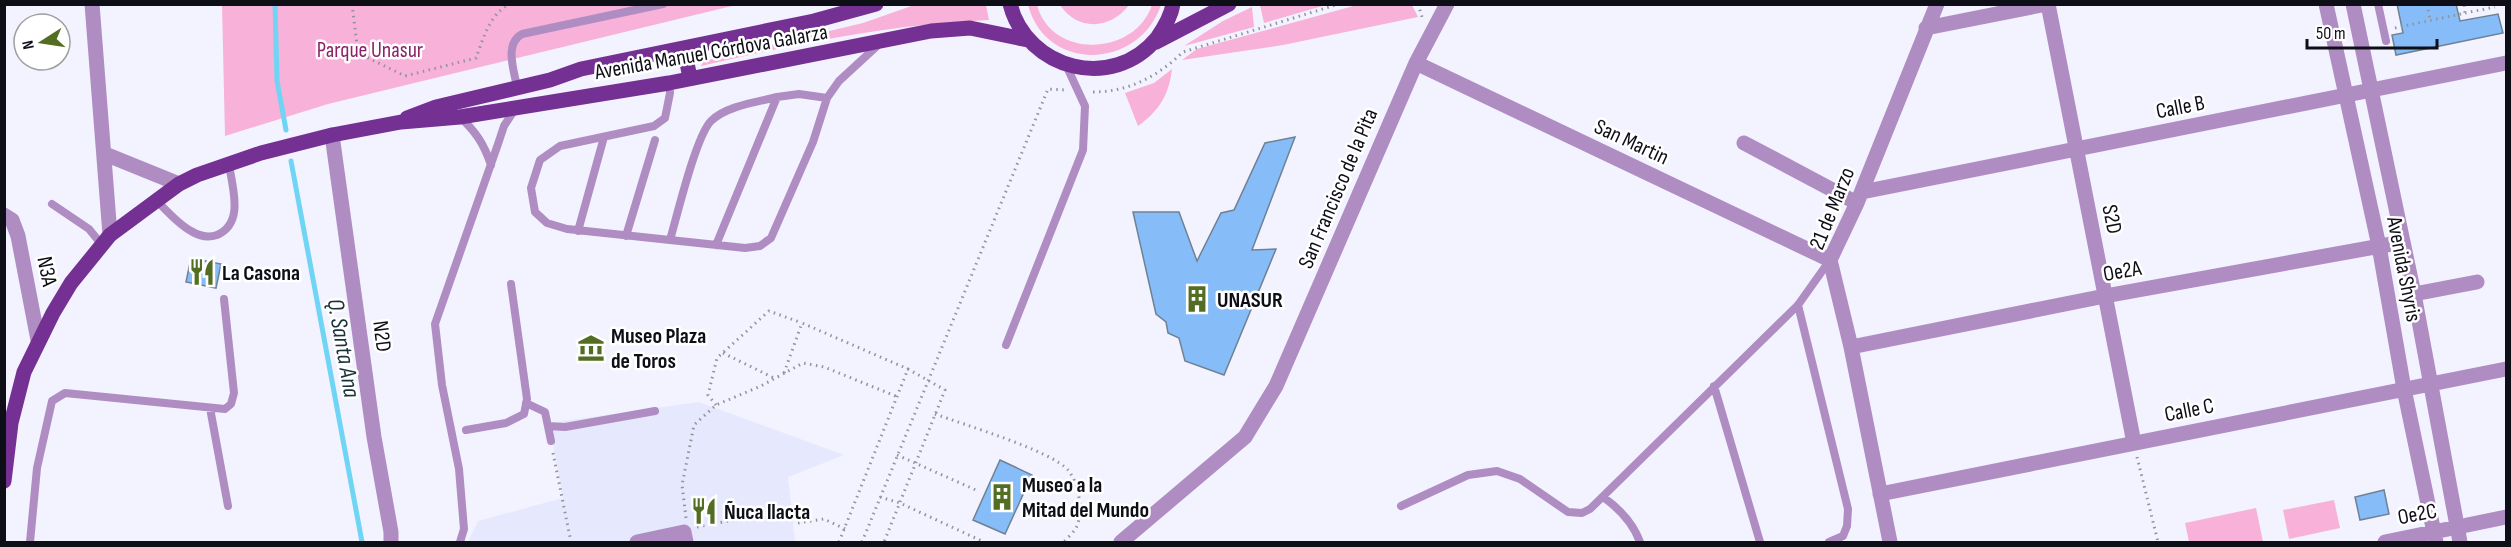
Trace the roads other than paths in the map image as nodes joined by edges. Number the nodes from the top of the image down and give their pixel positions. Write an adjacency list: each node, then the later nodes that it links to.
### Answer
1 (92, 4): 37 (street)
2 (663, 4): 24 (lane)
3 (876, 4): 18 (main road, Avenida Manuel Córdova Galarza)
4 (1011, 4): 14 (main road)
5 (1173, 4): 17 (main road)
6 (1229, 4): 17 (main road)
7 (1447, 4): 19 (street, San Francisco de la Pita)
8 (2047, 4): 13 (street); 36 (street, S2D)
9 (2326, 4): 27 (street, Avenida Shyris)
10 (2353, 4): 25 (street, Avenida Shyris)
11 (2379, 4): 15 (lane)
12 (1936, 5): 13 (street, 21 de Marzo)
13 (1926, 28): 41 (street, 21 de Marzo)
14 (1028, 40): 16 (main road, Avenida Manuel Córdova Galarza); 21 (main road)
15 (2386, 41)
16 (883, 42): 22 (main road, Avenida Manuel Córdova Galarza); 28 (lane)
17 (1151, 45): 21 (main road)
18 (684, 48): 22 (main road); 24 (main road, Avenida Manuel Córdova Galarza)
19 (1416, 63): 52 (street, San Martin); 87 (street, San Francisco de la Pita)
20 (2506, 63): 25 (street, Calle B)
21 (1066, 66): 60 (lane)
22 (690, 78): 23 (main road, Avenida Manuel Córdova Galarza)
23 (669, 83): 29 (main road, Avenida Manuel Córdova Galarza); 33 (lane)
24 (517, 87): 31 (main road, Avenida Manuel Córdova Galarza)
25 (2372, 91): 27 (street, Calle B); 49 (street, Avenida Shyris)
26 (777, 96): 28 (lane); 48 (lane); 50 (lane)
27 (2346, 97): 36 (street, Calle B); 51 (street, Avenida Shyris)
28 (827, 98): 50 (lane)
29 (515, 109): 30 (main road, Avenida Manuel Córdova Galarza); 39 (lane)
30 (460, 117): 31 (main road, Avenida Manuel Córdova Galarza); 39 (lane)
31 (401, 122): 32 (main road, Avenida Manuel Córdova Galarza)
32 (332, 135): 38 (main road, Avenida Manuel Córdova Galarza); 84 (street, N2D)
33 (604, 137): 45 (lane); 45 (lane)
34 (655, 140): 46 (lane)
35 (1744, 143): 41 (street)
36 (2076, 149): 41 (street, Calle B); 56 (street, S2D)
37 (105, 154): 40 (street); 47 (street)
38 (229, 164): 40 (main road, Avenida Manuel Córdova Galarza); 42 (lane)
39 (491, 165): 85 (lane)
40 (178, 184): 42 (main road, Avenida Manuel Córdova Galarza)
41 (1859, 198): 52 (street, 21 de Marzo)
42 (156, 200): 47 (main road, Avenida Manuel Córdova Galarza)
43 (52, 204): 47 (lane)
44 (4, 216): 59 (street, N3A)
45 (578, 231): 46 (lane)
46 (626, 236): 48 (lane)
47 (106, 240): 59 (main road, Avenida Manuel Córdova Galarza)
48 (670, 240): 50 (lane)
49 (2403, 242): 51 (street, Oe2A); 55 (street, Avenida Shyris)
50 (716, 245)
51 (2379, 246): 56 (street, Oe2A); 65 (street, Avenida Shyris)
52 (1830, 260): 58 (lane); 61 (street, 21 de Marzo)
53 (2477, 282): 55 (street)
54 (511, 284): 66 (lane)
55 (2414, 294): 63 (street, Avenida Shyris)
56 (2105, 296): 61 (street, Oe2A); 72 (street, S2D)
57 (224, 299): 67 (lane)
58 (1798, 305): 64 (lane); 90 (lane)
59 (38, 340): 73 (main road, Avenida Manuel Córdova Galarza)
60 (1006, 345)
61 (1851, 347): 75 (street, 21 de Marzo)
62 (2506, 369): 63 (street, Calle C)
63 (2430, 383): 65 (street, Calle C); 80 (street, Avenida Shyris)
64 (1714, 386): 76 (lane); 89 (lane)
65 (2404, 389): 72 (street, Calle C); 82 (street, Avenida Shyris)
66 (526, 403): 69 (lane); 70 (lane)
67 (210, 408): 77 (lane); 83 (lane)
68 (655, 411): 69 (lane)
69 (548, 426): 71 (lane)
70 (466, 430)
71 (551, 441)
72 (2134, 442): 75 (street, Calle C)
73 (6, 452): 74 (main road, Avenida Manuel Córdova Galarza)
74 (4, 481)
75 (1880, 494): 91 (street, 21 de Marzo)
76 (1603, 497): 78 (lane); 88 (lane)
77 (228, 506)
78 (1401, 506)
79 (2506, 517): 80 (street, Oe2C)
80 (2458, 536): 82 (street, Oe2C)
81 (685, 537): 86 (street)
82 (2435, 538): 92 (street, Oe2C)
83 (30, 543)
84 (391, 543)
85 (460, 543)
86 (637, 543)
87 (1121, 543)
88 (1640, 543)
89 (1760, 543)
90 (1829, 543)
91 (1890, 543)
92 (2385, 543)

